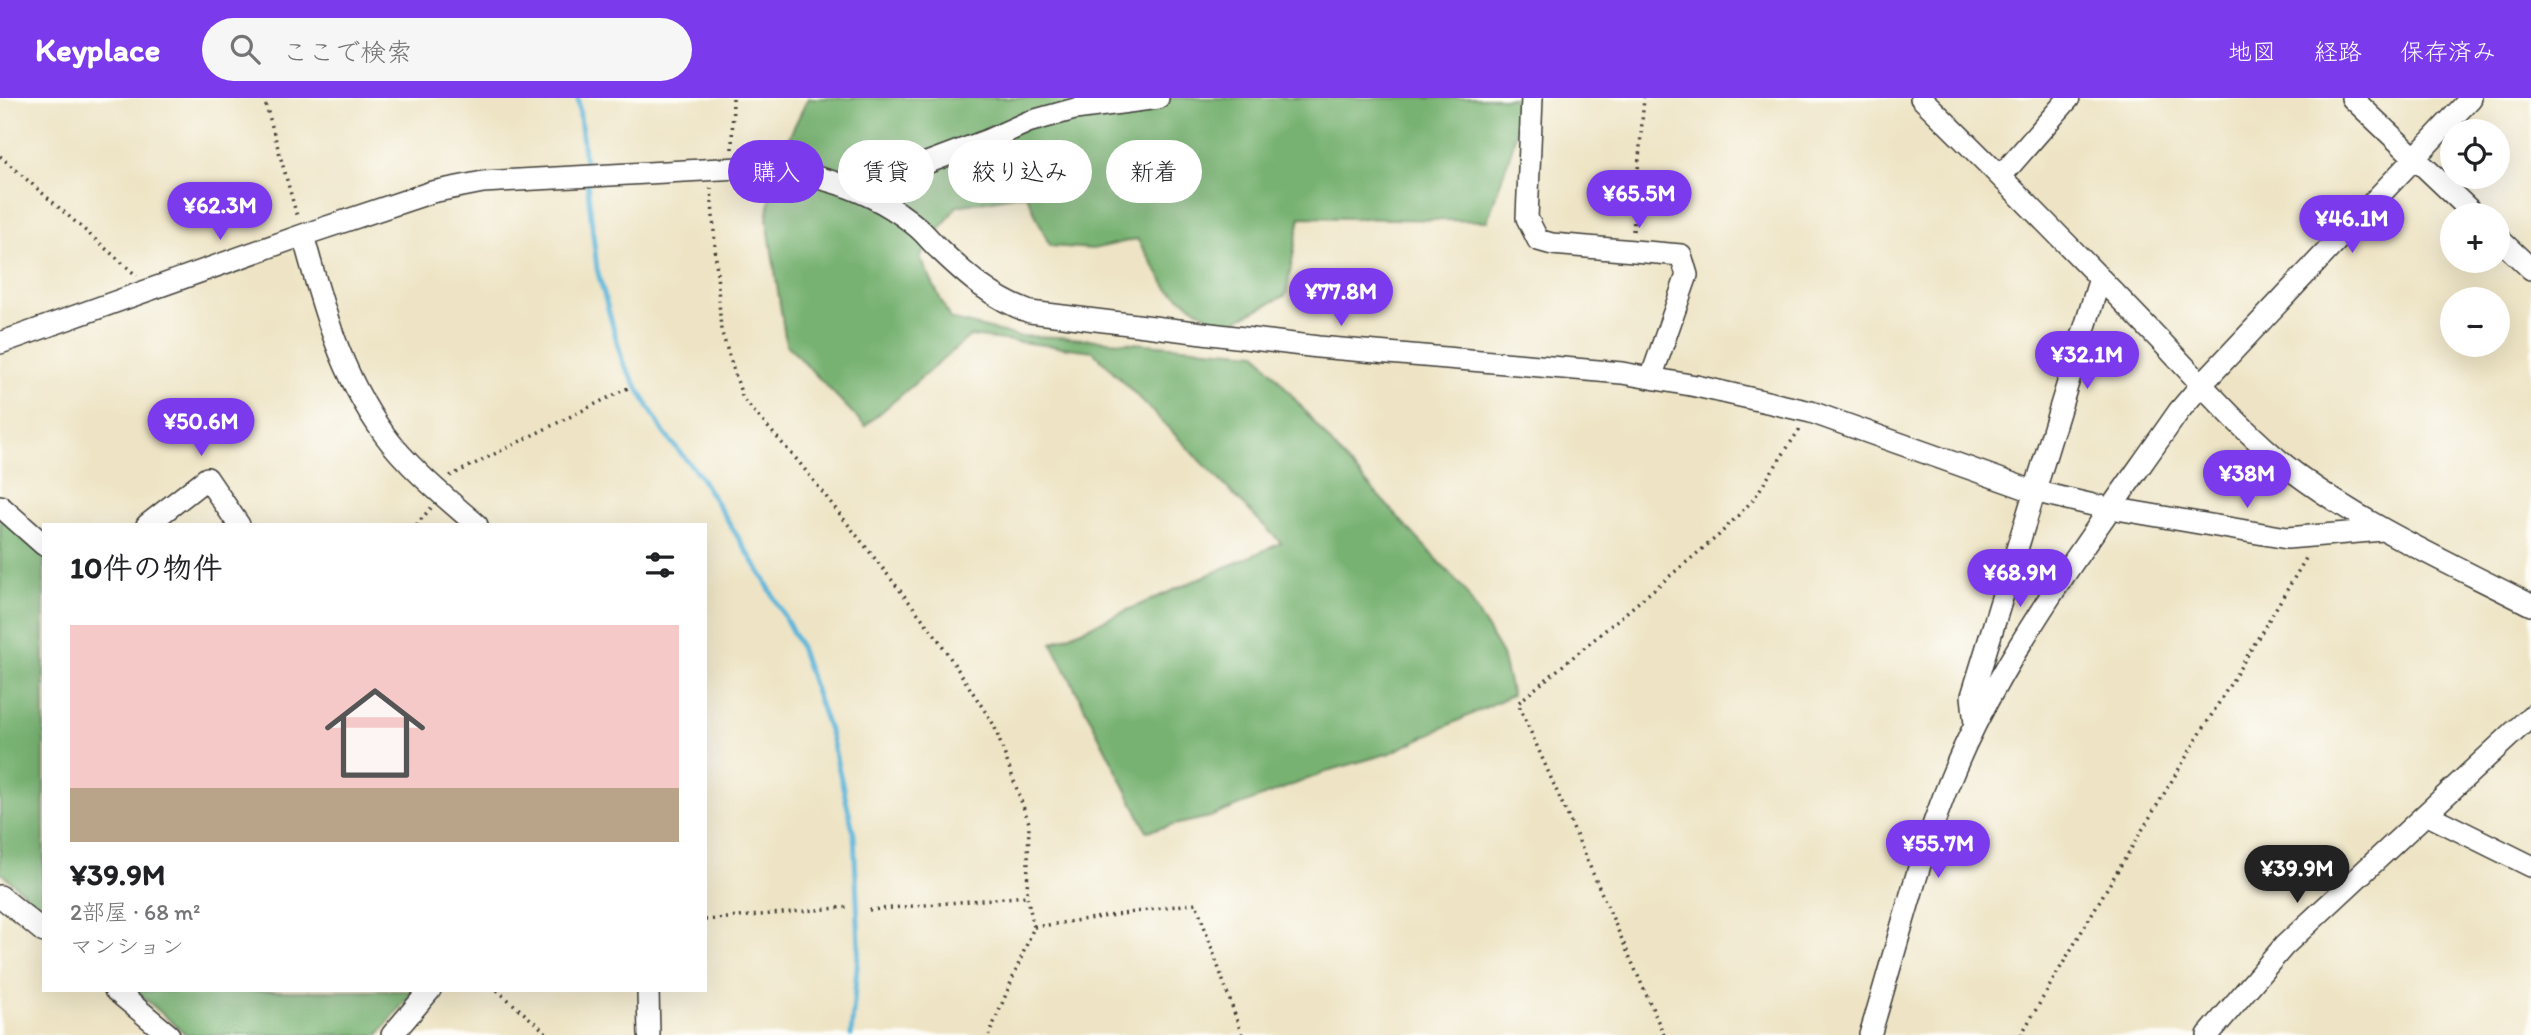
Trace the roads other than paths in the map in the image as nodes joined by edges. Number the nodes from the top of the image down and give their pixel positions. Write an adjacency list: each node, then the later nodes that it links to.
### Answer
1 (1158, 98): 8 (street)
2 (1532, 98): 18 (street)
3 (1921, 98): 9 (street)
4 (2069, 98): 9 (street)
5 (2352, 98): 7 (street)
6 (2471, 98): 7 (street)
7 (2415, 158): 12 (street); 19 (street)
8 (934, 160)
9 (2001, 176): 16 (street)
10 (838, 185): 13 (street)
11 (886, 203): 18 (street)
12 (2462, 203)
13 (303, 235): 17 (street); 25 (street)
14 (2510, 249): 15 (street)
15 (2531, 269)
16 (2100, 278): 19 (street); 20 (street)
17 (0, 343)
18 (1651, 378): 20 (street)
19 (2202, 384): 22 (street); 26 (street)
20 (2033, 491): 22 (street); 30 (street)
21 (0, 506): 27 (street)
22 (2112, 508): 26 (street); 30 (street)
23 (150, 523): 24 (street)
24 (238, 523)
25 (475, 523)
26 (2383, 530): 28 (street)
27 (42, 543)
28 (2531, 605)
29 (2531, 716): 31 (street)
30 (1975, 724): 38 (street)
31 (2426, 814): 32 (street); 42 (street)
32 (2531, 866)
33 (0, 896): 34 (street)
34 (42, 930)
35 (117, 992): 39 (street)
36 (428, 992): 40 (street)
37 (648, 992): 41 (street)
38 (1877, 1032)
39 (169, 1035)
40 (392, 1035)
41 (649, 1035)
42 (2208, 1035)

